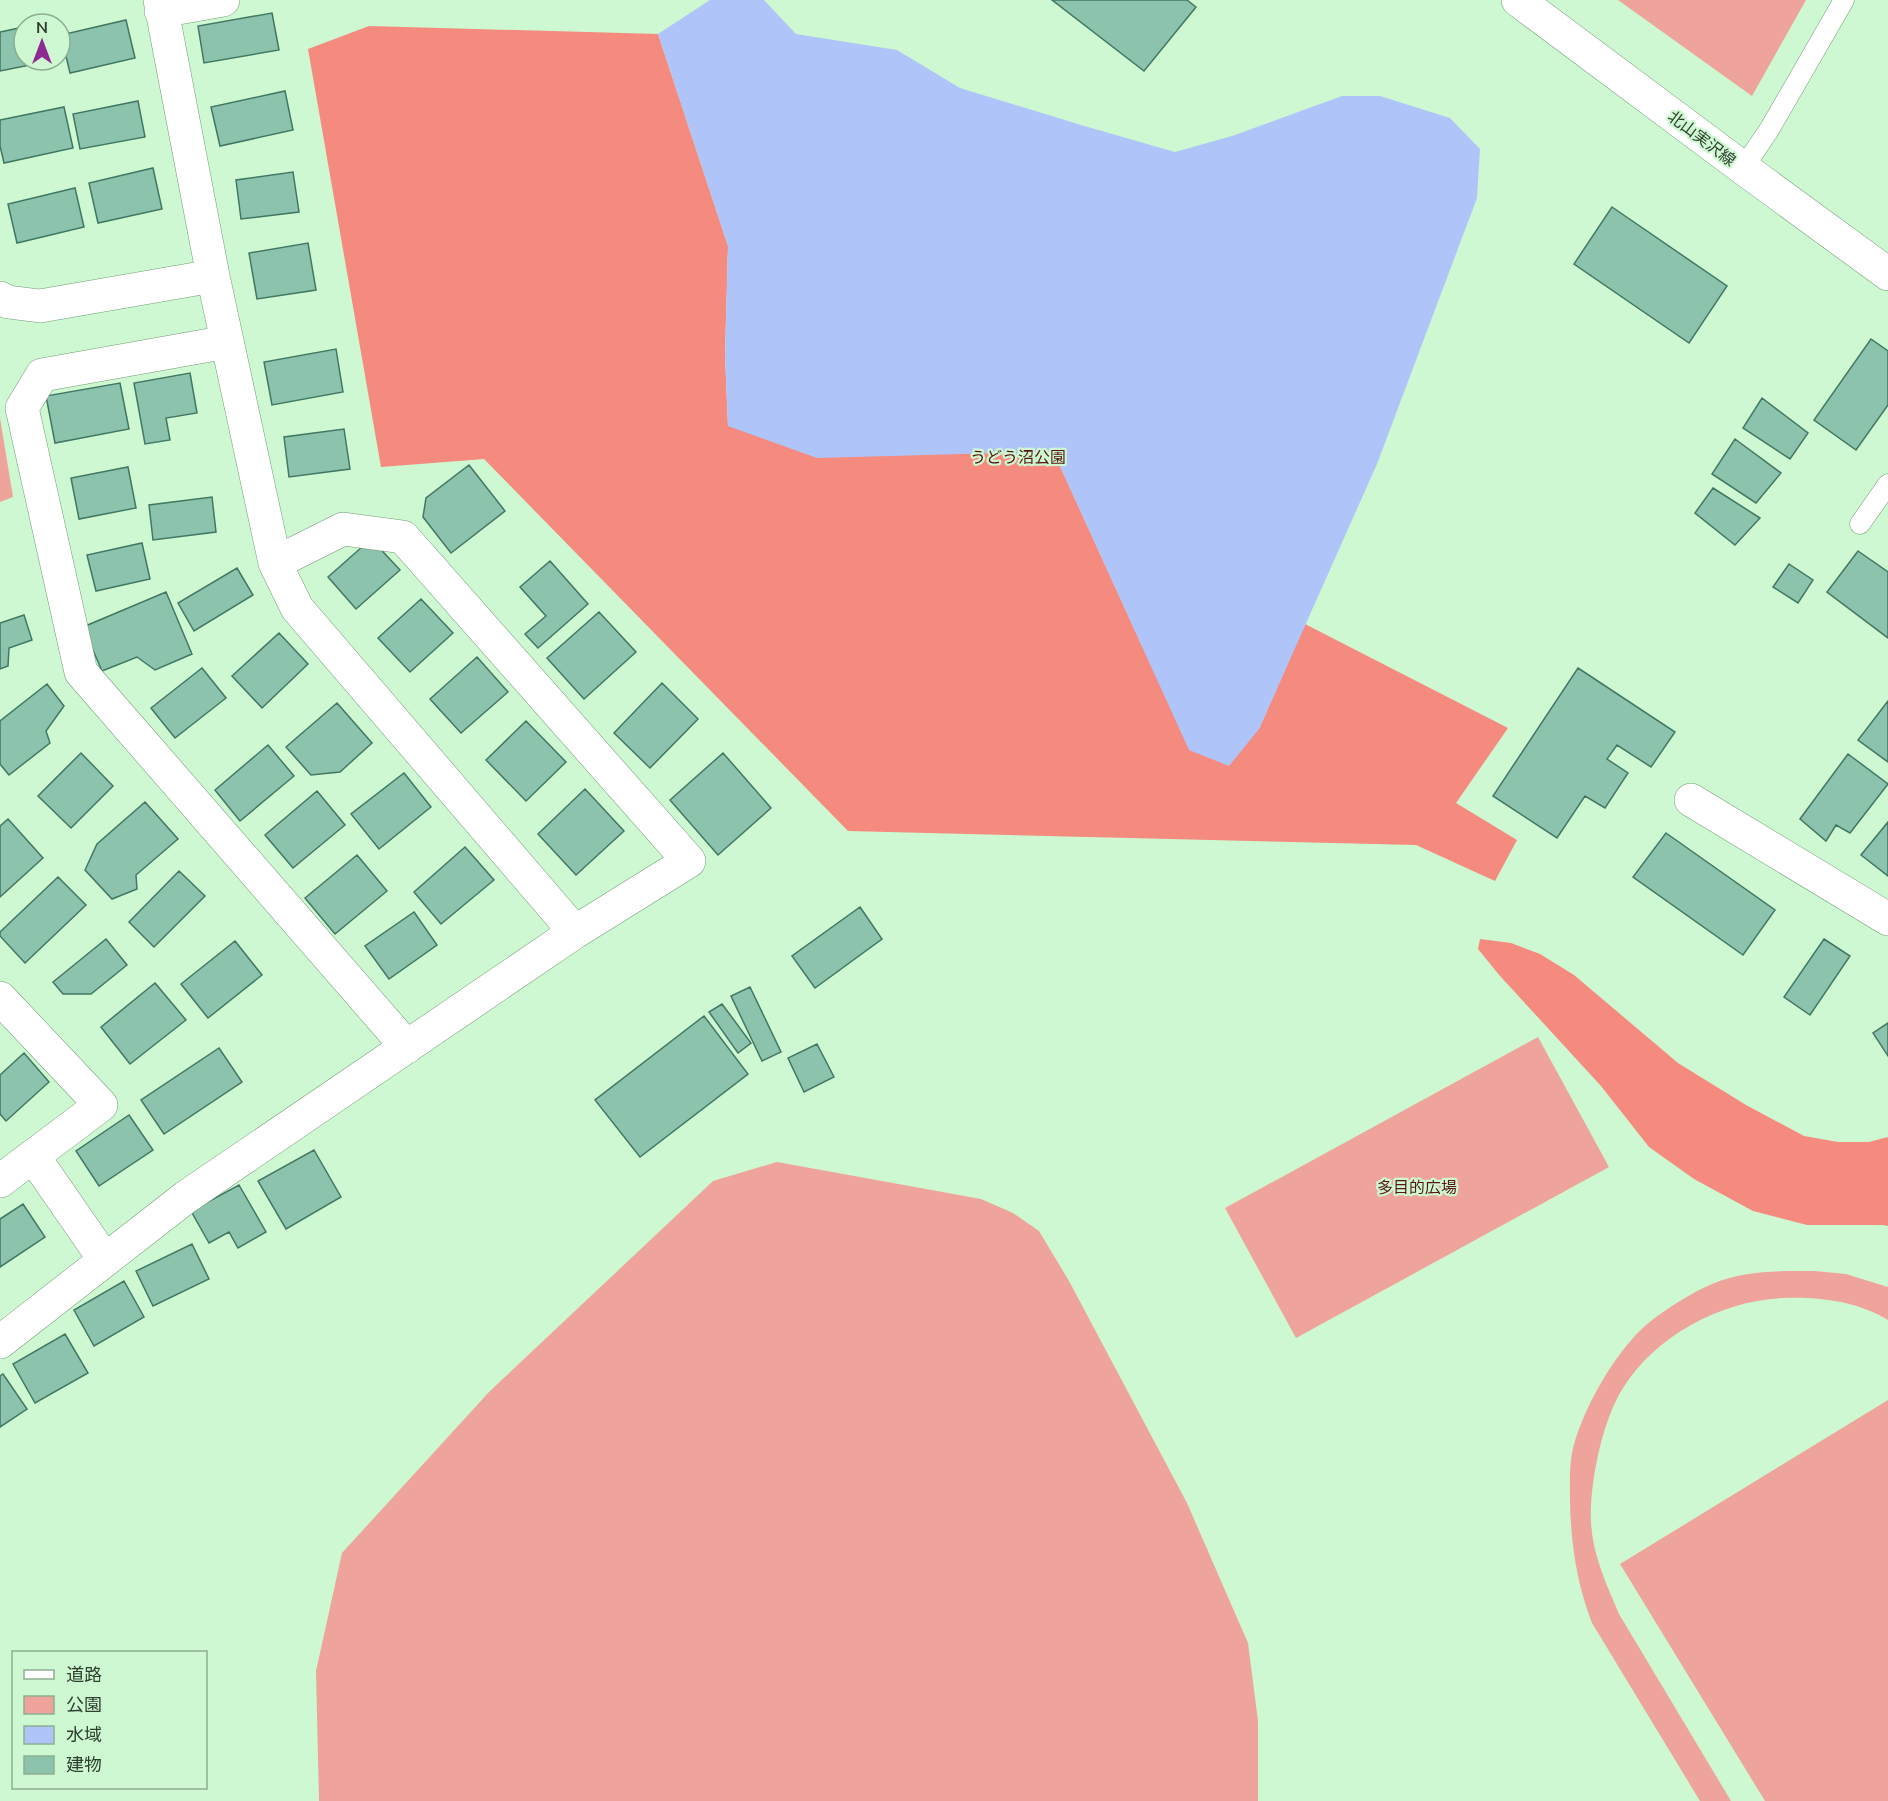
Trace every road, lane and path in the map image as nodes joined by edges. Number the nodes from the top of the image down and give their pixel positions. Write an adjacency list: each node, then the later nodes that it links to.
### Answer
1 (223, 0): 4 (street)
2 (1518, 0): 5 (street, 北山実沢線)
3 (1844, 0): 5 (lane)
4 (160, 6): 7 (street)
5 (1743, 168): 6 (street, 北山実沢線)
6 (1888, 274)
7 (213, 276): 8 (street); 9 (street)
8 (0, 298)
9 (227, 342): 12 (street); 17 (street)
10 (1888, 484): 11 (lane)
11 (1860, 524)
12 (275, 563): 15 (street); 15 (street)
13 (1691, 800): 14 (street)
14 (1888, 919)
15 (575, 932): 17 (street)
16 (0, 998): 18 (street)
17 (407, 1047): 20 (street)
18 (33, 1156): 19 (street); 20 (street)
19 (0, 1181)
20 (105, 1260): 21 (street)
21 (0, 1342)

